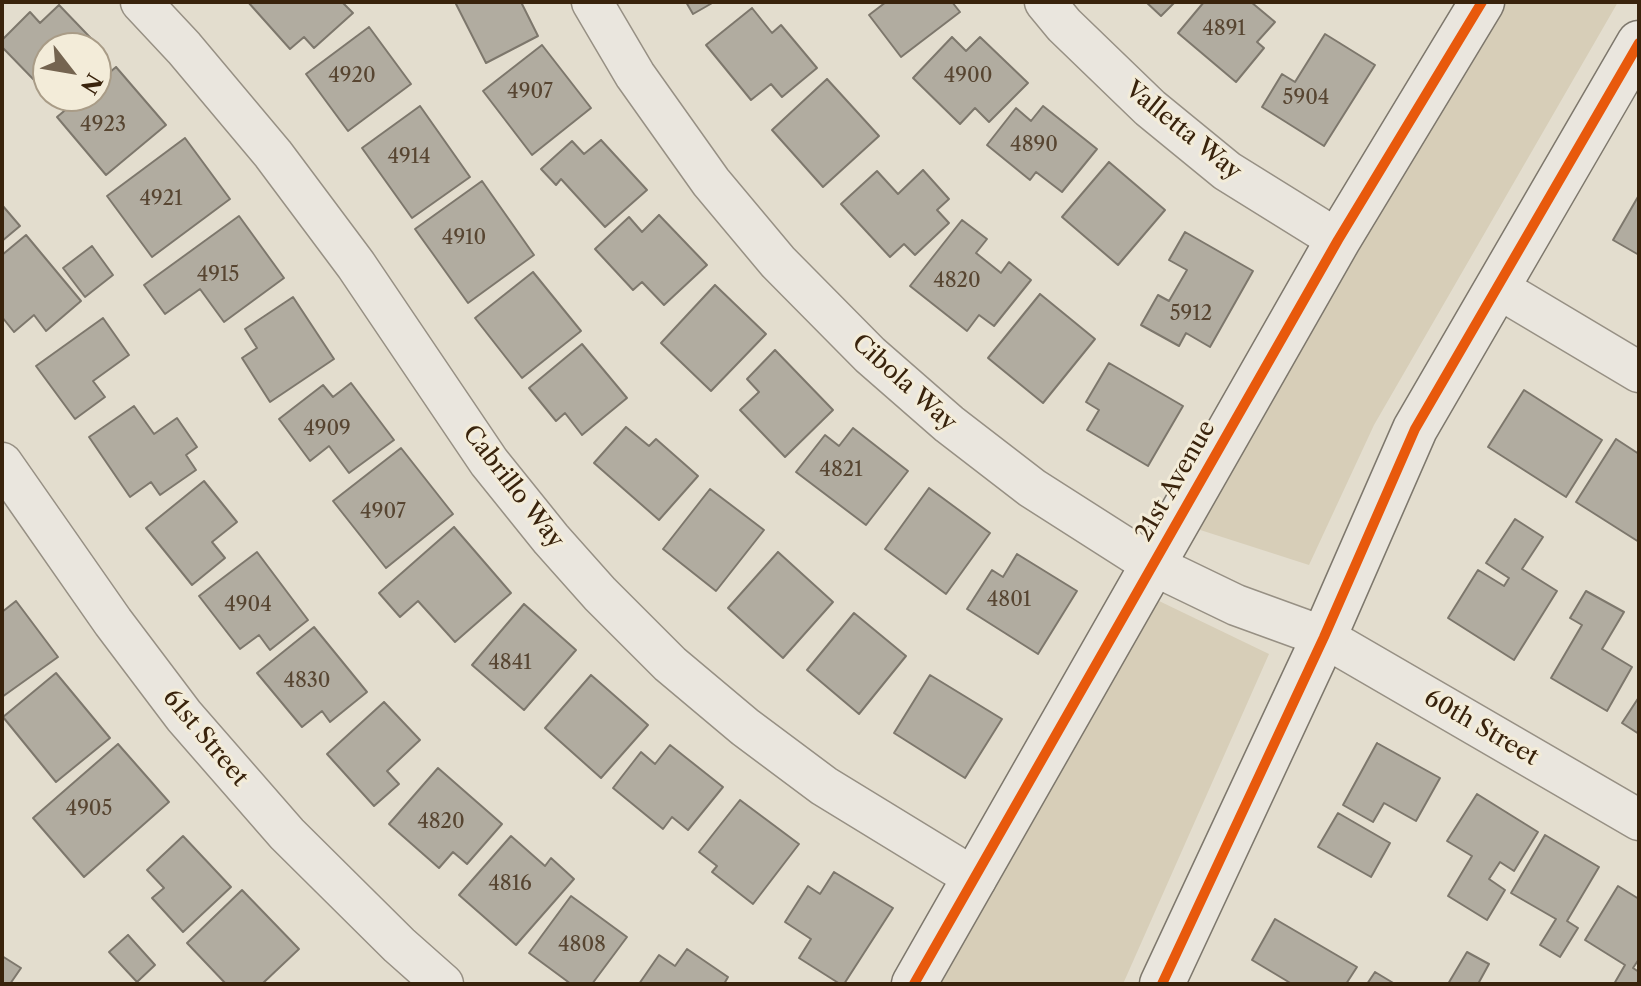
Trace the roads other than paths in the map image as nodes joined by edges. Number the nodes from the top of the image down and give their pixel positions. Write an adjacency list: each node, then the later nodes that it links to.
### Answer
1 (141, 2): 13 (street, Cabrillo Way)
2 (592, 2): 10 (street, Cibola Way)
3 (1045, 2): 6 (street, Valletta Way)
4 (1482, 2): 6 (street, 21st Avenue)
5 (1639, 43): 7 (street)
6 (1338, 240): 10 (street, 21st Avenue)
7 (1498, 288): 8 (street); 11 (street)
8 (1639, 372)
9 (2, 463): 14 (street, 61st Street)
10 (1151, 564): 11 (street, Cibola Way); 13 (street, 21st Avenue)
11 (1324, 637): 12 (street, 60th Street); 16 (street)
12 (1639, 820)
13 (976, 879): 15 (street, 21st Avenue)
14 (443, 984)
15 (914, 984)
16 (1162, 984)

